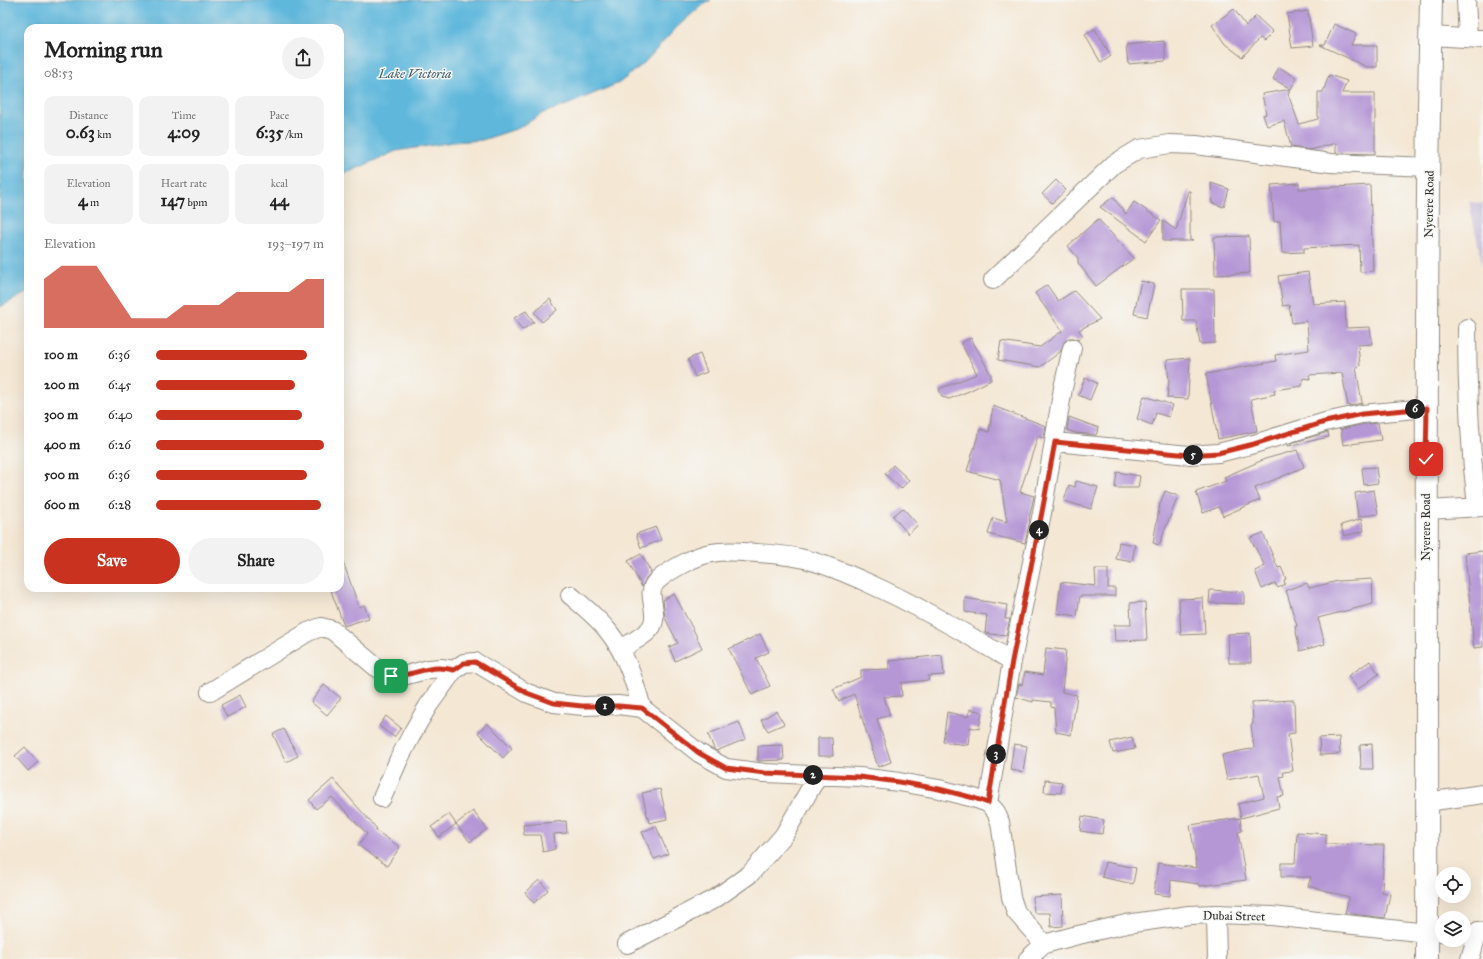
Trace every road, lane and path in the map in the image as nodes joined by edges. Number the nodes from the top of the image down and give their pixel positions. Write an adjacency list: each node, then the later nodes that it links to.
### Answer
1 (1431, 0): 3 (main road, Nyerere Road)
2 (1466, 0): 4 (street)
3 (1430, 36): 4 (street); 5 (main road, Nyerere Road)
4 (1475, 38)
5 (1429, 168): 6 (street); 9 (main road, Nyerere Road)
6 (993, 280)
7 (1466, 328): 11 (street)
8 (1072, 348): 10 (street)
9 (1427, 408): 10 (street); 12 (main road, Nyerere Road)
10 (1055, 442): 15 (street)
11 (1480, 507): 12 (street)
12 (1426, 510): 22 (main road, Nyerere Road)
13 (570, 594): 14 (street)
14 (621, 649): 15 (street); 18 (street)
15 (1012, 661): 23 (street)
16 (454, 670): 17 (street); 18 (street); 21 (street)
17 (210, 692)
18 (642, 708): 19 (street)
19 (818, 775): 23 (street); 27 (street)
20 (1483, 794): 22 (street)
21 (382, 798)
22 (1427, 802): 26 (main road, Nyerere Road)
23 (988, 803): 28 (street)
24 (1216, 914): 26 (street, Dubai Street); 28 (street, Dubai Street); 30 (street)
25 (1475, 931): 32 (street)
26 (1434, 933): 31 (main road, Nyerere Road)
27 (627, 944)
28 (1044, 944): 29 (street)
29 (1028, 959)
30 (1217, 959)
31 (1427, 959)
32 (1470, 959)

